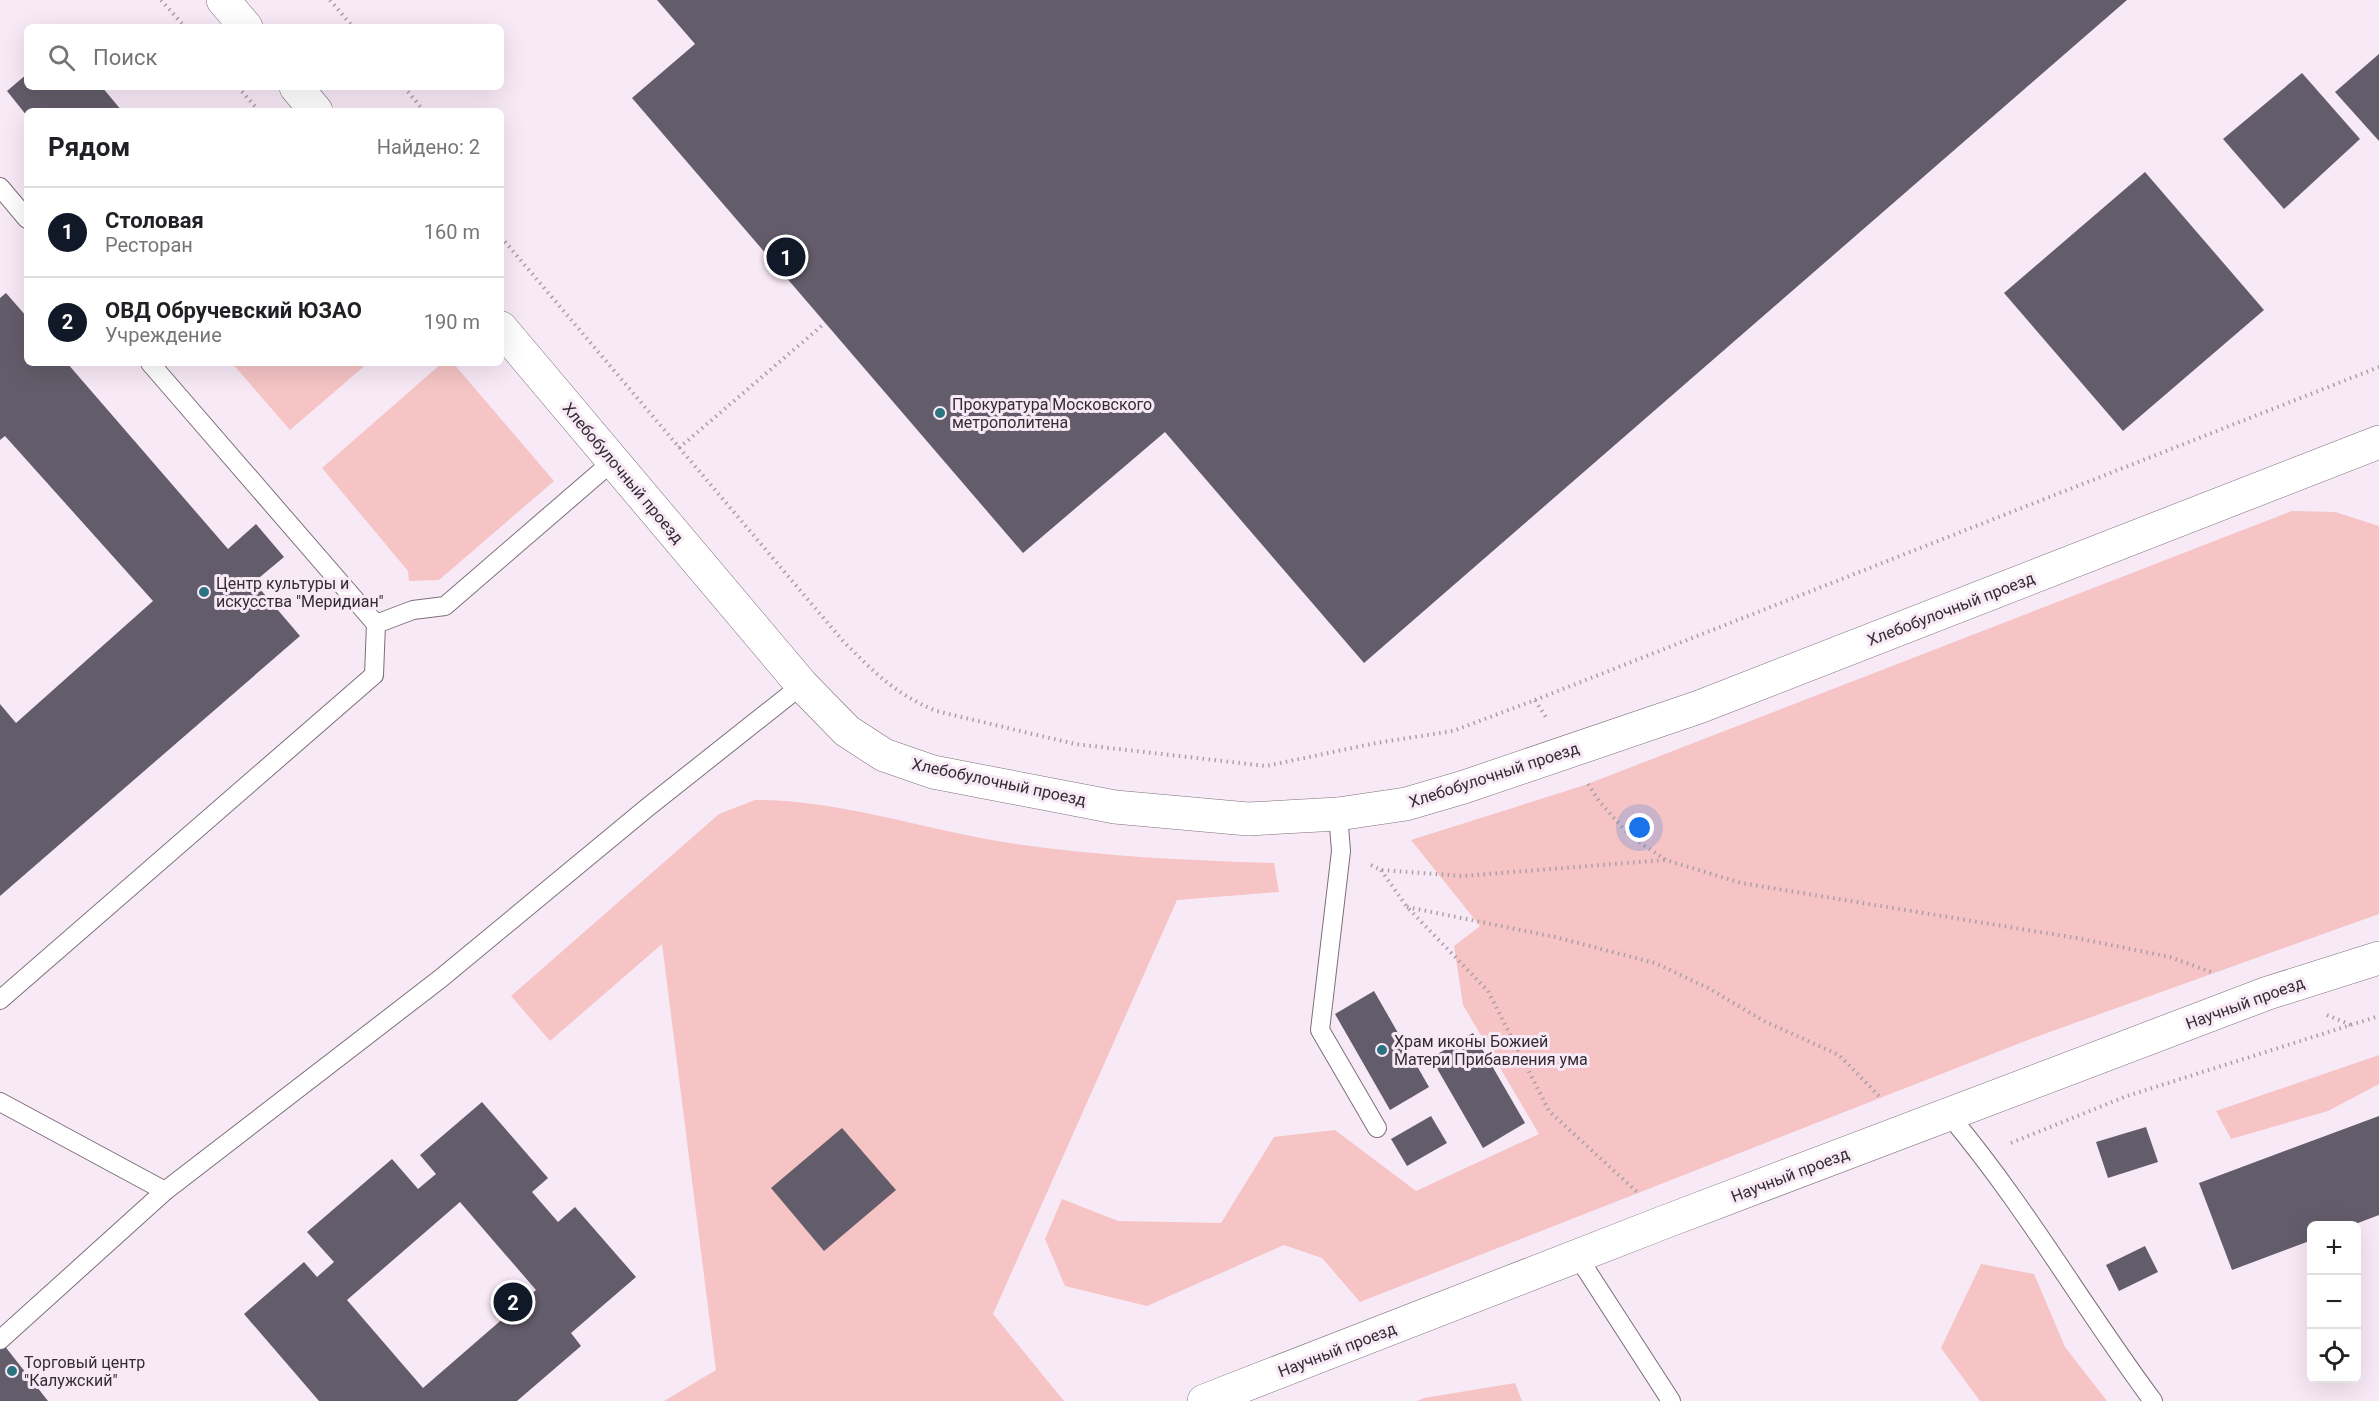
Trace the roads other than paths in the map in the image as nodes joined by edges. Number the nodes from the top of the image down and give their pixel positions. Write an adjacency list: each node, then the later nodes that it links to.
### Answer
1 (223, 0): 2 (street)
2 (243, 24)
3 (298, 90): 4 (street)
4 (314, 108)
5 (0, 187): 6 (lane)
6 (24, 215)
7 (504, 332): 10 (street, Хлебобулочный проезд)
8 (153, 366): 11 (lane)
9 (2379, 442): 13 (street, Хлебобулочный проезд)
10 (613, 461): 11 (lane); 12 (street, Хлебобулочный проезд)
11 (376, 624): 15 (lane)
12 (802, 685): 13 (street, Хлебобулочный проезд); 19 (lane)
13 (1338, 814): 18 (lane)
14 (2379, 958): 17 (street, Научный проезд)
15 (0, 1000)
16 (0, 1102): 19 (lane)
17 (1949, 1115): 20 (street, Научный проезд); 24 (lane)
18 (1377, 1128)
19 (165, 1191): 21 (lane)
20 (1578, 1257): 22 (street, Научный проезд); 23 (lane)
21 (0, 1340)
22 (1204, 1401)
23 (1671, 1401)
24 (2153, 1401)

